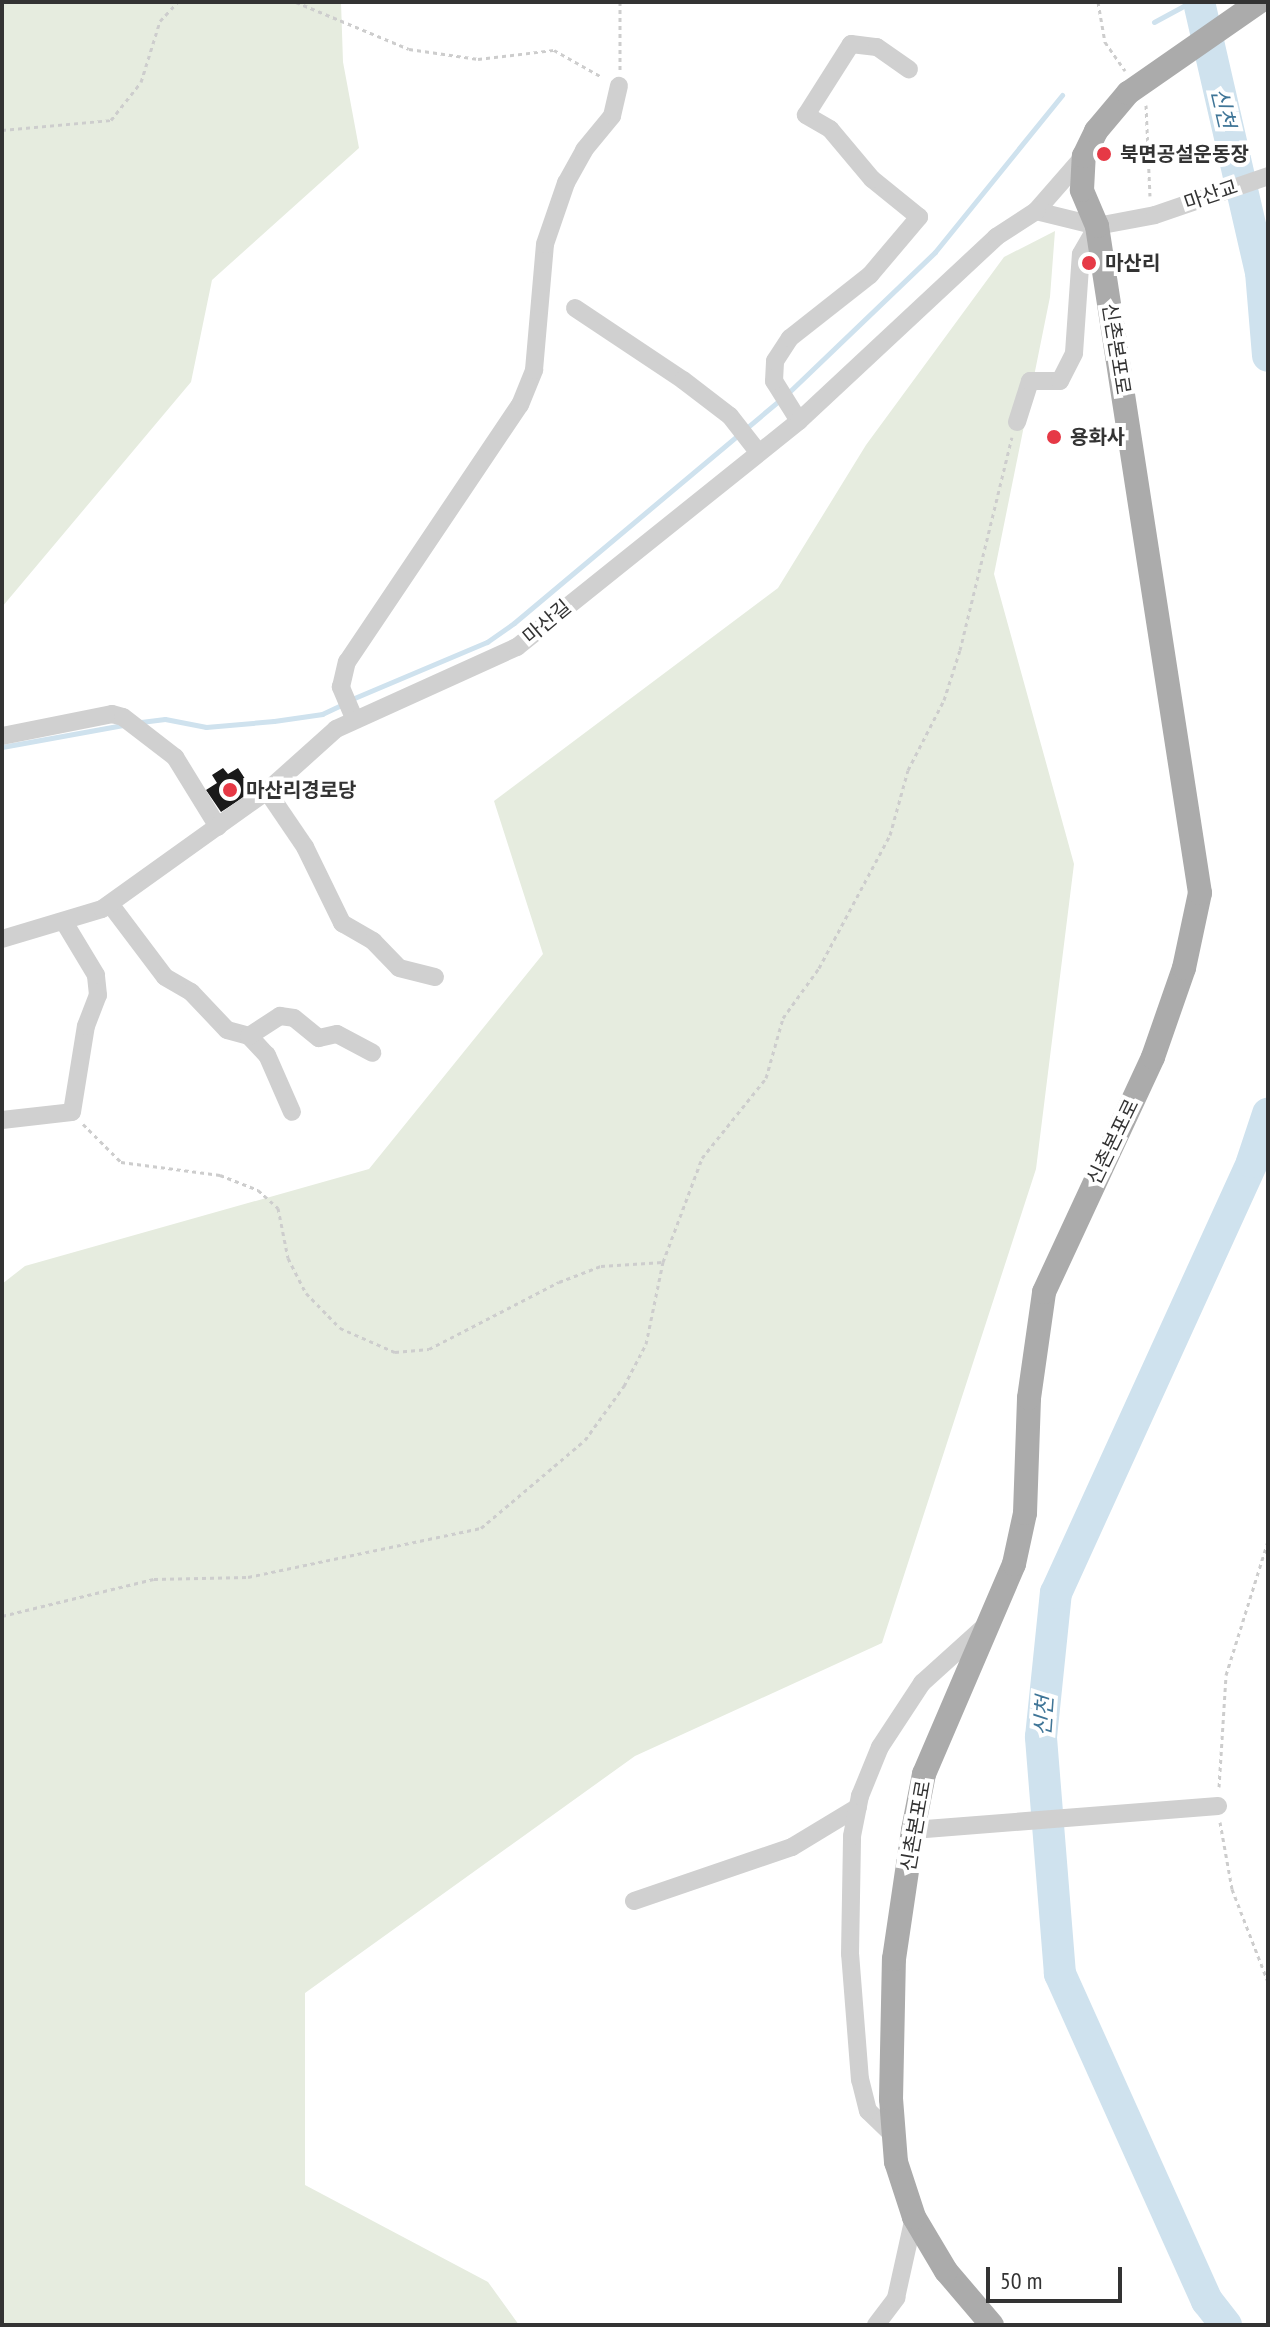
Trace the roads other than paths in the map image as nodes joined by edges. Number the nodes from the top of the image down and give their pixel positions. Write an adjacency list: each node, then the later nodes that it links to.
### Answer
1 (1259, 2): 4 (main road, bridge)
2 (909, 69): 9 (street)
3 (619, 86): 12 (street)
4 (1084, 156): 6 (street, 마산길); 7 (main road, 신촌본포로)
5 (1268, 176): 7 (street, 마산교)
6 (1036, 211): 7 (street); 9 (street, 마산길)
7 (1097, 226): 10 (street); 24 (main road, 신촌본포로)
8 (575, 308): 11 (street)
9 (794, 413): 11 (street, 마산길)
10 (1017, 422)
11 (754, 446): 12 (street, 마산길)
12 (351, 712): 14 (street, 마산길)
13 (2, 736): 15 (street)
14 (267, 791): 15 (street, 마산길); 19 (street)
15 (218, 827): 16 (street, 마산길)
16 (110, 904): 17 (street, 마산길); 20 (street)
17 (64, 922): 18 (street, 마산길); 23 (street)
18 (2, 939)
19 (435, 977)
20 (249, 1036): 21 (street); 22 (street)
21 (372, 1053)
22 (292, 1112)
23 (2, 1120)
24 (989, 1623): 26 (street); 27 (main road, 신촌본포로)
25 (1218, 1806): 27 (street)
26 (858, 1807): 28 (street); 29 (street)
27 (913, 1830): 29 (main road, 신촌본포로)
28 (634, 1901)
29 (892, 2134): 30 (main road, 신촌본포로)
30 (914, 2217): 31 (street); 32 (main road, 신촌본포로)
31 (876, 2325)
32 (992, 2325)

